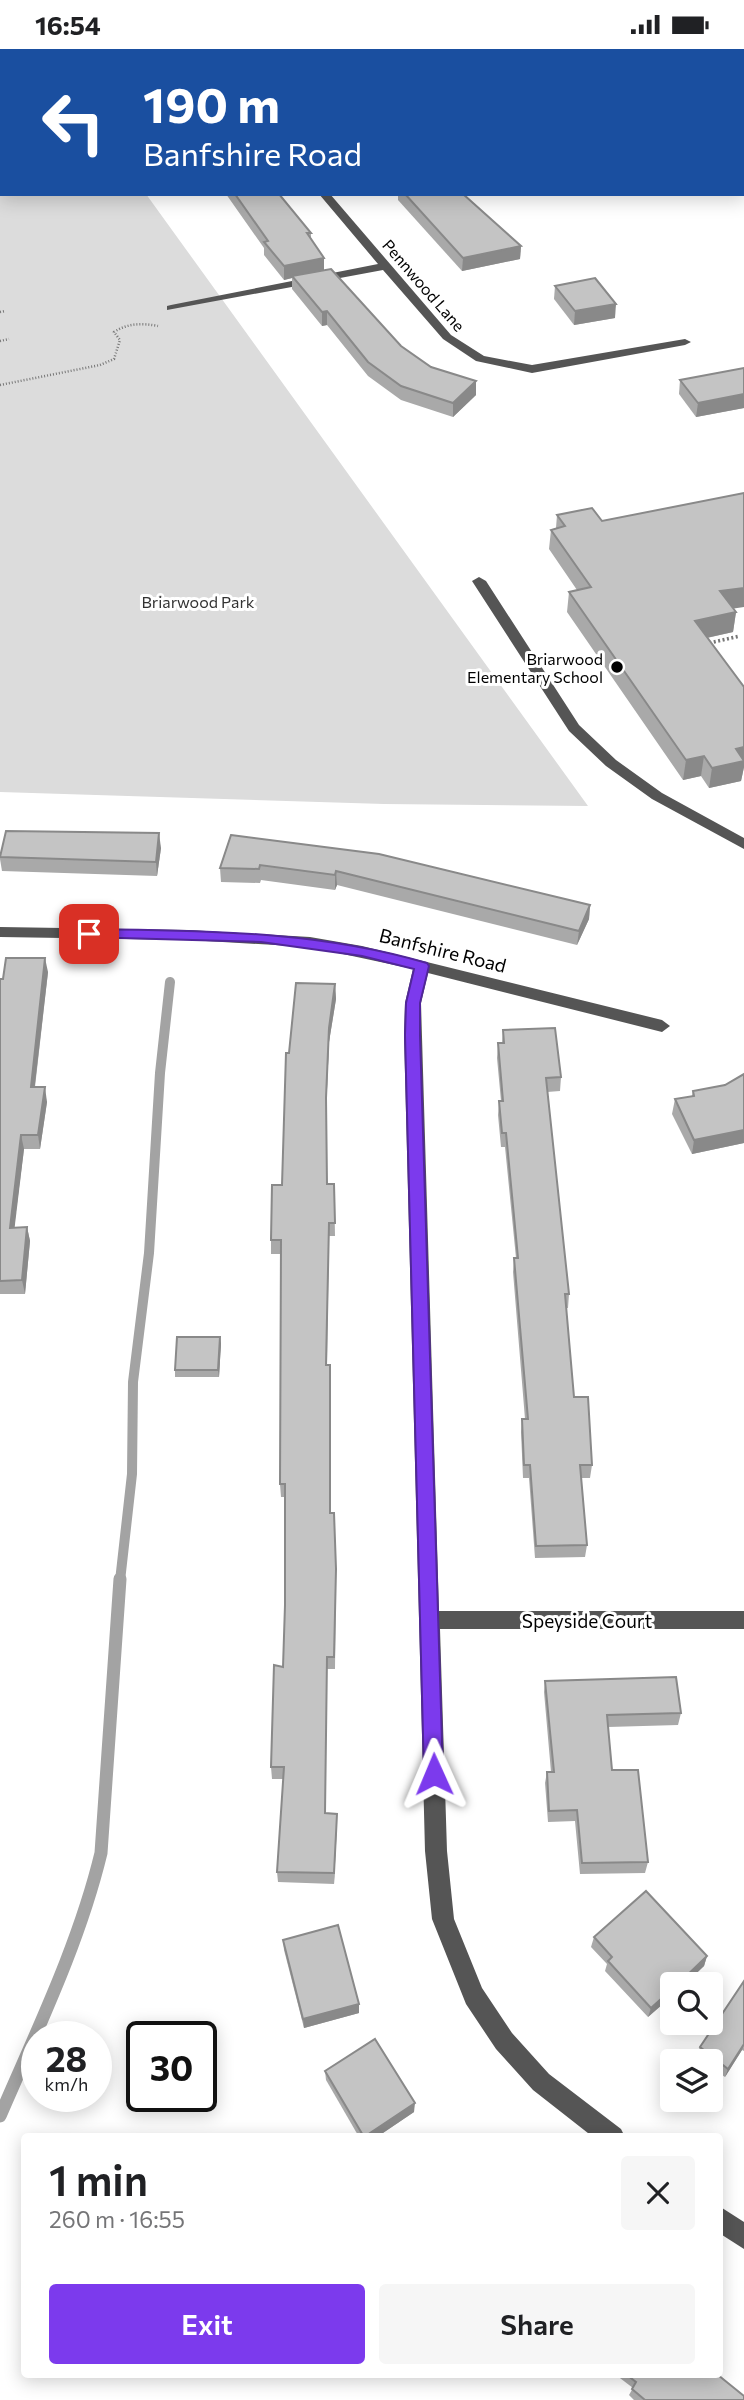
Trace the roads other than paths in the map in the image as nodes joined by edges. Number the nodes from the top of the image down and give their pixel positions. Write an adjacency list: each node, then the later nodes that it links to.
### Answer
1 (326, 196): 2 (street, Pennwood Lane)
2 (386, 266): 3 (street); 4 (street, Pennwood Lane)
3 (171, 309)
4 (685, 342)
5 (479, 581): 6 (street)
6 (744, 844)
7 (0, 932): 8 (street, Banfshire Road)
8 (422, 966): 9 (street, Banfshire Road); 11 (street)
9 (662, 1026)
10 (744, 1619): 11 (street, Speyside Court)
11 (430, 1620): 12 (street)
12 (608, 2133)
13 (723, 2221): 14 (street)
14 (744, 2237)

